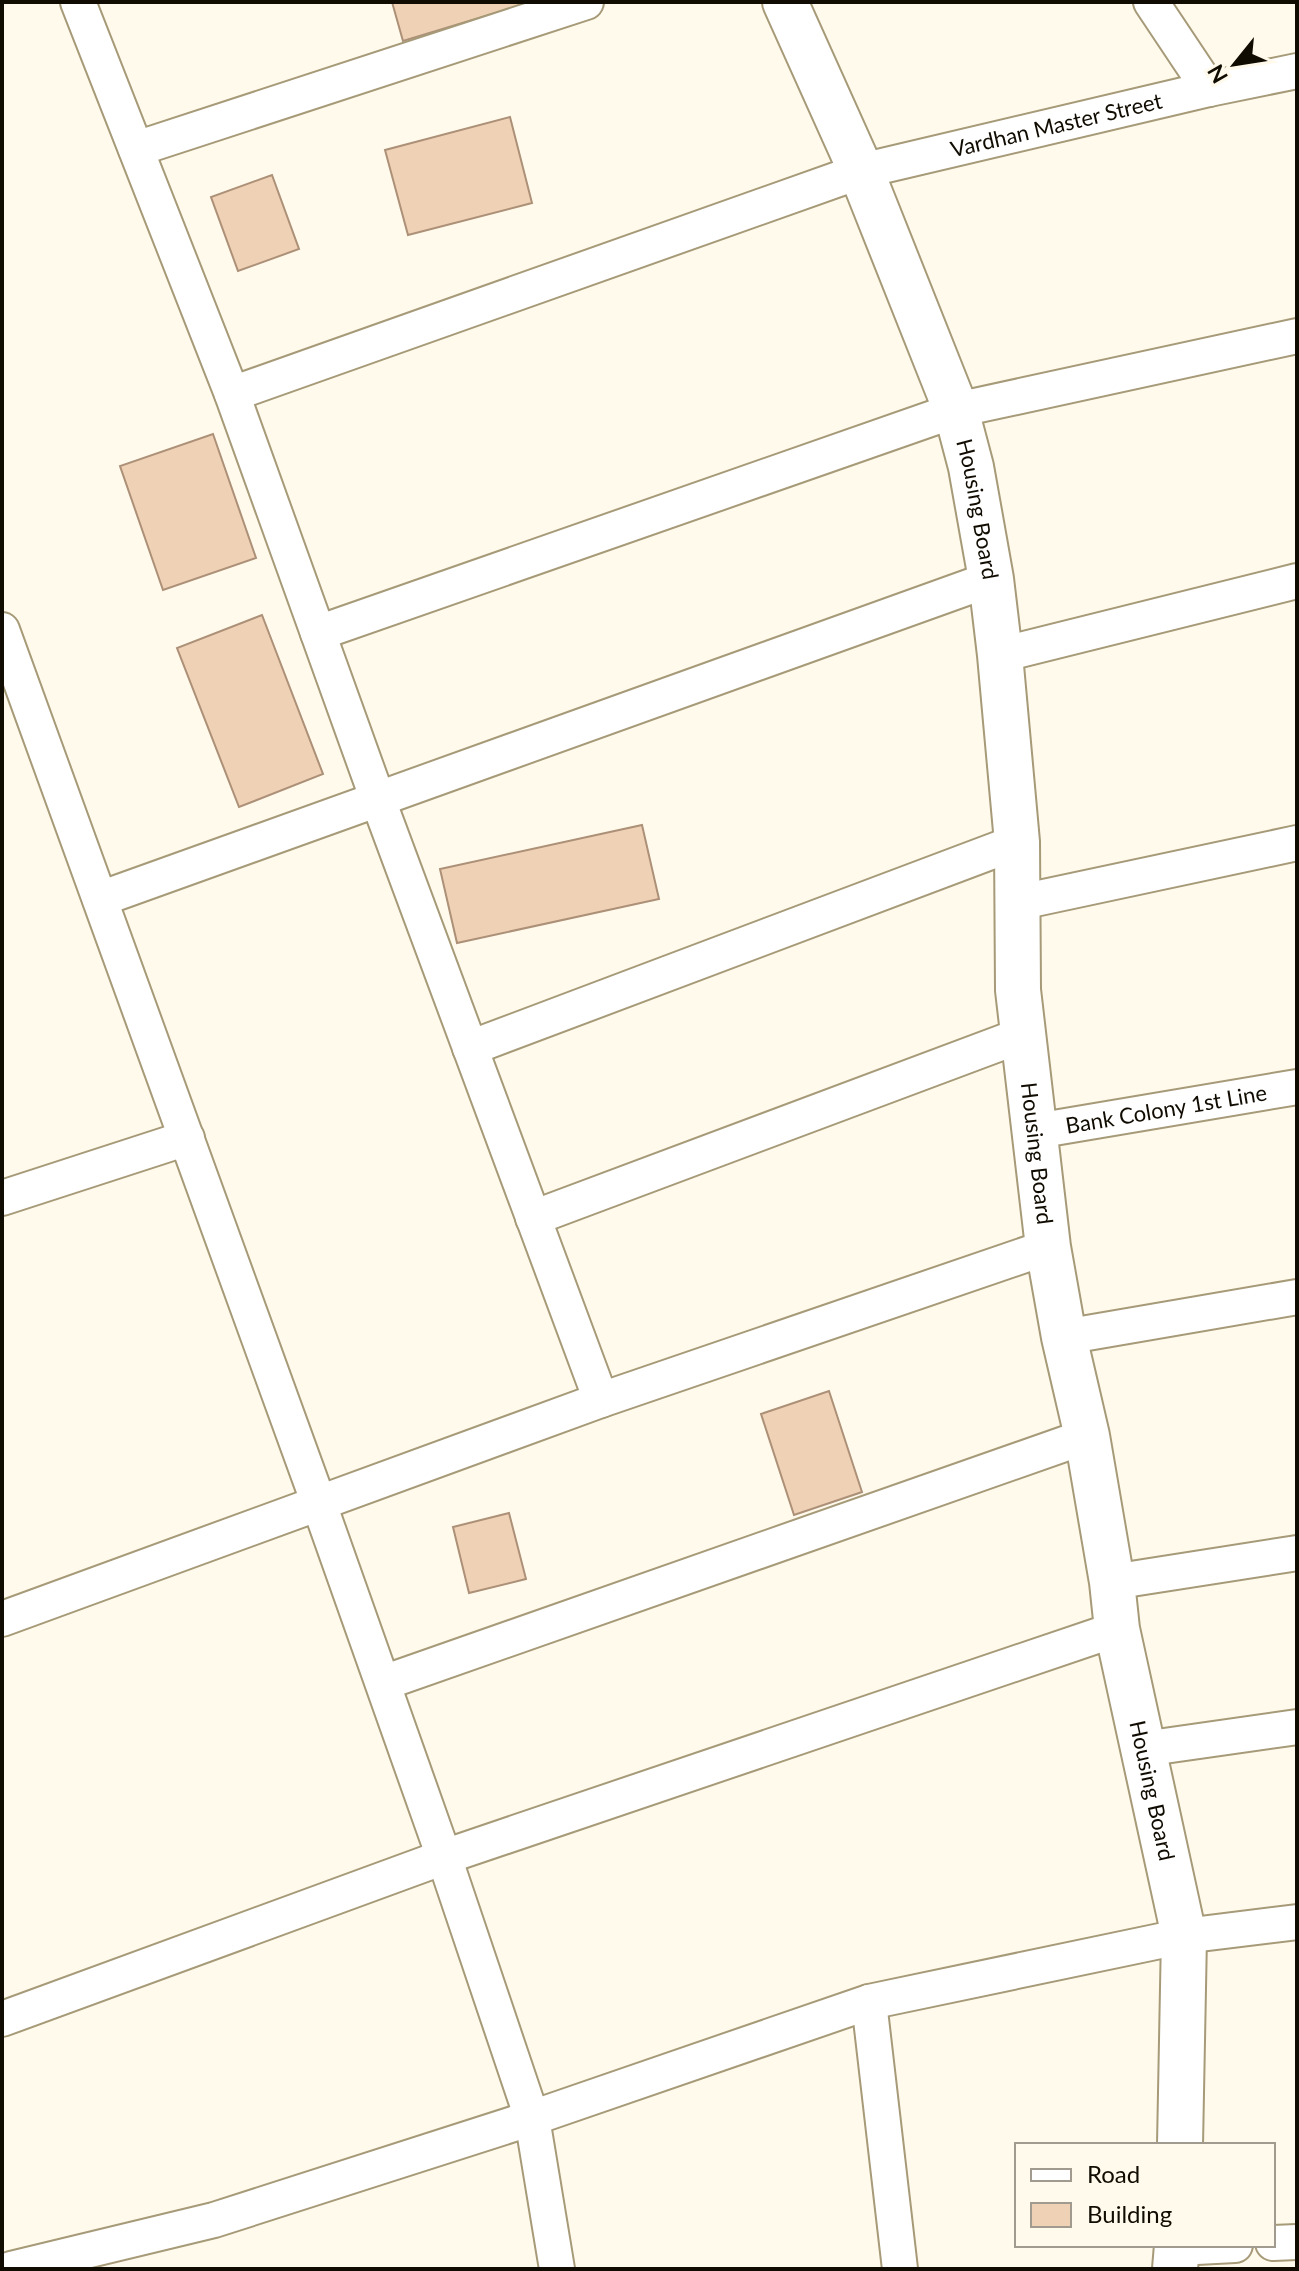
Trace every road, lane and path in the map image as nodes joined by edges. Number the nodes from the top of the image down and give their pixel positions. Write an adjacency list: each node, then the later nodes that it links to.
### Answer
1 (78, 2): 7 (street)
2 (586, 2): 7 (street)
3 (785, 2): 8 (main road, Housing Board)
4 (1151, 2): 6 (street)
5 (1297, 71): 6 (street, Vardhan Master Street)
6 (1209, 89): 8 (street, Vardhan Master Street)
7 (136, 149): 10 (street)
8 (861, 171): 10 (street, Vardhan Master Street); 11 (main road, Housing Board)
9 (1297, 336): 11 (street)
10 (232, 394): 15 (street)
11 (956, 410): 12 (main road, Housing Board); 15 (street)
12 (991, 579): 16 (main road, Housing Board); 17 (street)
13 (1297, 581): 16 (street)
14 (2, 630): 20 (street)
15 (318, 633): 17 (street)
16 (1000, 655): 18 (main road, Housing Board)
17 (378, 800): 20 (street); 23 (street)
18 (1017, 842): 21 (main road, Housing Board); 23 (street)
19 (1297, 843): 21 (street)
20 (100, 899): 26 (street)
21 (1016, 903): 22 (main road, Housing Board)
22 (1022, 1035): 25 (main road, Housing Board); 28 (street)
23 (470, 1048): 28 (street)
24 (1297, 1087): 25 (street, Bank Colony 1st Line)
25 (1036, 1131): 29 (main road, Housing Board)
26 (187, 1138): 27 (street); 34 (street)
27 (2, 1198)
28 (533, 1218): 32 (street)
29 (1048, 1247): 31 (main road, Housing Board); 32 (street)
30 (1297, 1297): 31 (street)
31 (1064, 1337): 33 (main road, Housing Board)
32 (601, 1400): 34 (street)
33 (1087, 1436): 36 (main road, Housing Board); 39 (street)
34 (318, 1501): 37 (street); 39 (street)
35 (1297, 1553): 36 (street)
36 (1112, 1582): 38 (main road, Housing Board)
37 (2, 1619)
38 (1117, 1629): 41 (main road, Housing Board); 42 (street)
39 (383, 1683): 42 (street)
40 (1297, 1727): 41 (street)
41 (1143, 1749): 44 (main road, Housing Board)
42 (444, 1857): 46 (street); 47 (street)
43 (1297, 1922): 44 (street)
44 (1184, 1936): 45 (street); 48 (main road, Housing Board)
45 (869, 2002): 47 (street); 55 (street)
46 (2, 2019)
47 (532, 2118): 53 (street); 54 (street)
48 (1180, 2143)
49 (1297, 2242): 50 (street)
50 (1275, 2243)
51 (1222, 2247): 52 (street)
52 (1177, 2254)
53 (11, 2269)
54 (557, 2269)
55 (900, 2269)

